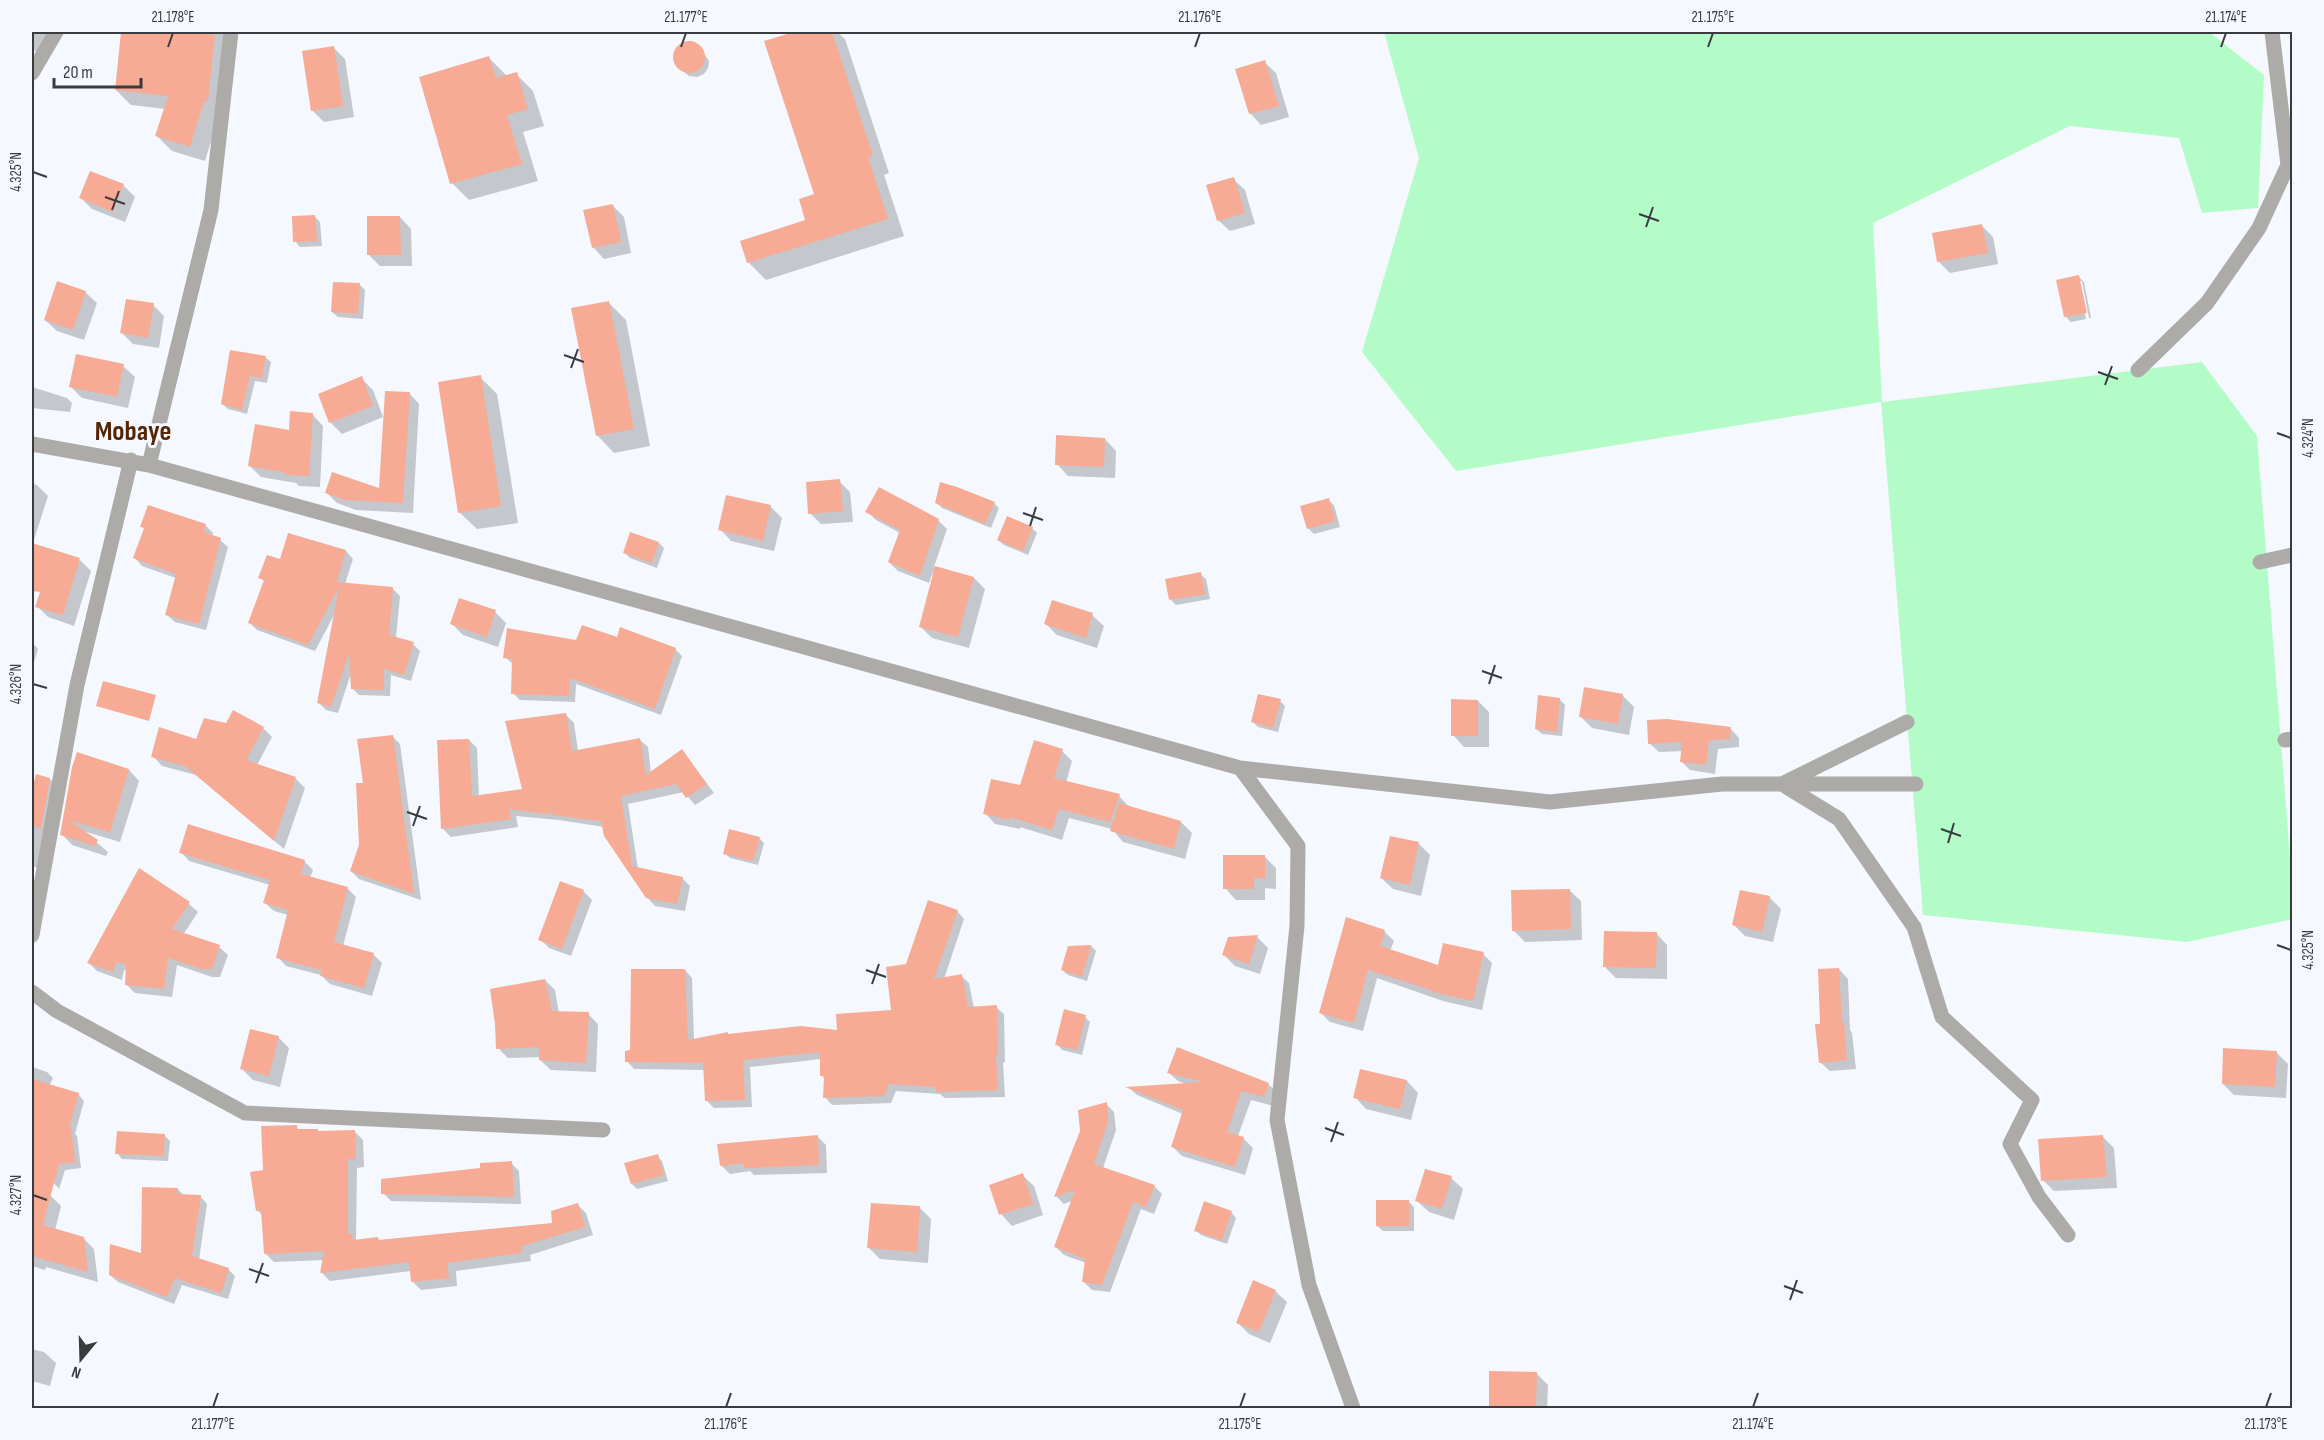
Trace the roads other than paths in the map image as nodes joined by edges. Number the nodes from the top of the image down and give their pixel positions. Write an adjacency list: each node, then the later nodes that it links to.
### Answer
1 (56, 32): 4 (street)
2 (231, 32): 9 (street)
3 (2272, 32): 5 (street)
4 (32, 73)
5 (2290, 168): 6 (street)
6 (2138, 370)
7 (32, 444): 8 (street)
8 (132, 460): 9 (street); 16 (street)
9 (149, 465): 13 (street)
10 (2292, 555): 11 (street)
11 (2260, 562)
12 (1907, 722): 14 (street)
13 (1240, 768): 14 (street); 20 (street)
14 (1782, 784): 15 (street); 19 (street)
15 (1916, 784)
16 (32, 935)
17 (32, 992): 18 (street)
18 (603, 1130)
19 (2068, 1235)
20 (1353, 1408)

